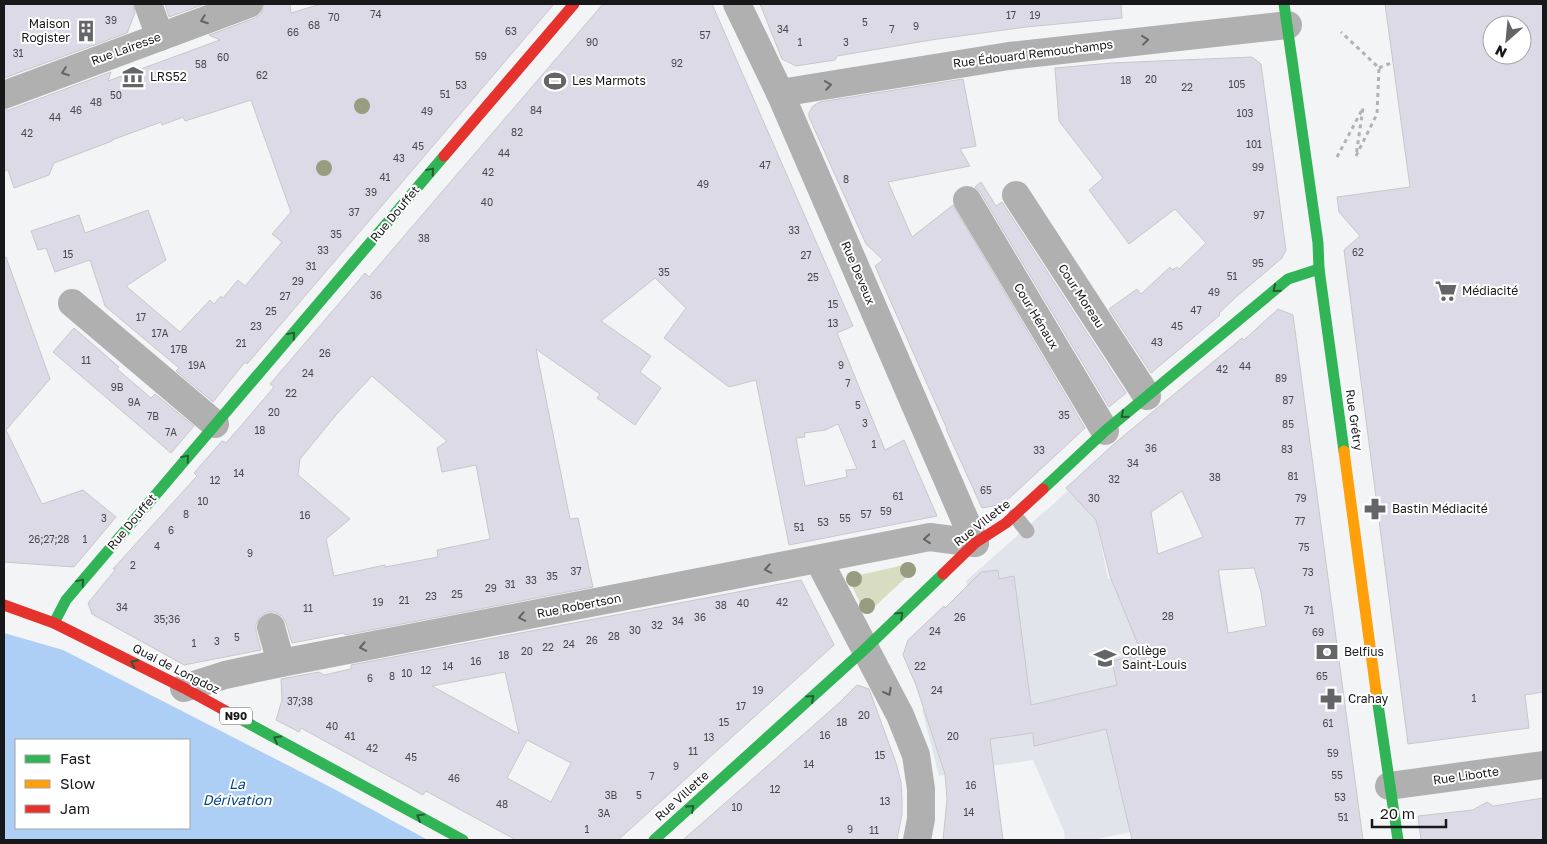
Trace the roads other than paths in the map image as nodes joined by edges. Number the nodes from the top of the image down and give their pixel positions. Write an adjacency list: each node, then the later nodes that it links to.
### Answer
1 (148, 4): 6 (street)
2 (249, 4): 6 (street, Rue Lairesse, one-way to 6)
3 (574, 4): 14 (street, Rue Douffet, one-way to 3)
4 (737, 4): 7 (street, Rue Deveux)
5 (1286, 14): 7 (street, Rue Édouard Remouchamps, one-way to 5); 11 (street, Rue Grétry)
6 (160, 37): 8 (street, Rue Lairesse, one-way to 8)
7 (780, 93): 18 (street, Rue Deveux)
8 (4, 95)
9 (1016, 196): 13 (street, Cour Moreau)
10 (966, 200): 15 (street, Cour Hénaux)
11 (1319, 270): 13 (street, Rue Villette, one-way to 13); 27 (street, Rue Grétry)
12 (72, 304): 14 (street)
13 (1147, 396): 15 (street, Rue Villette, one-way to 15)
14 (215, 424): 21 (street, Rue Douffet, one-way to 14)
15 (1105, 432): 16 (street, Rue Villette)
16 (1015, 516): 17 (lane); 18 (street, Rue Villette)
17 (1027, 531)
18 (975, 543): 19 (street, Rue Robertson, one-way to 19); 23 (street, Rue Villette, one-way to 18)
19 (818, 559): 23 (street); 24 (street, Rue Robertson, one-way to 24)
20 (4, 605): 21 (street, Quai de Longdoz / N90)
21 (54, 622): 25 (street, Quai de Longdoz / N90, one-way to 21)
22 (271, 627): 24 (street)
23 (865, 649): 29 (street, Rue Villette, one-way to 23); 30 (street, one-way to 30)
24 (280, 663): 25 (street, Rue Robertson)
25 (184, 688): 28 (street, Quai de Longdoz / N90, one-way to 25)
26 (1543, 766): 27 (street, Rue Libotte)
27 (1389, 786): 31 (street, Rue Grétry)
28 (463, 840)
29 (654, 840)
30 (916, 840)
31 (1398, 840)

